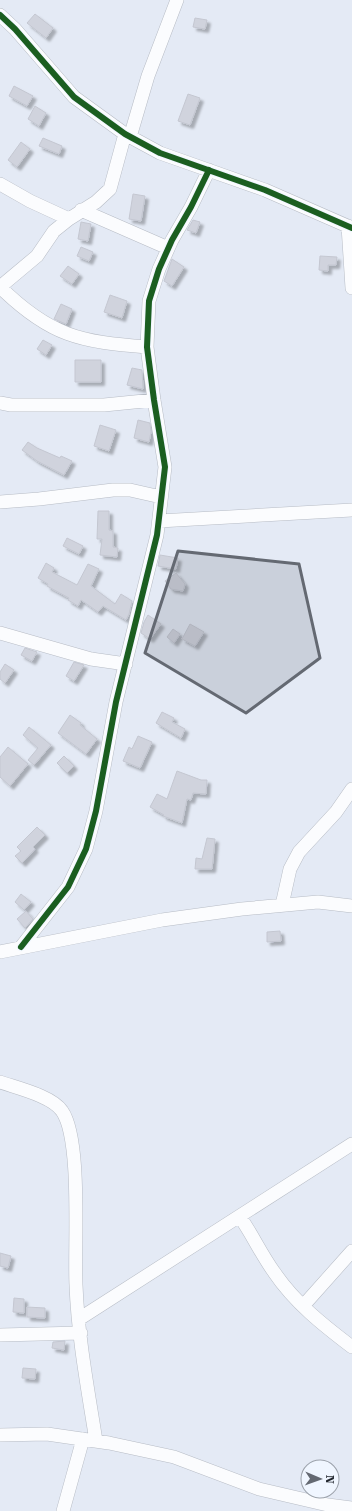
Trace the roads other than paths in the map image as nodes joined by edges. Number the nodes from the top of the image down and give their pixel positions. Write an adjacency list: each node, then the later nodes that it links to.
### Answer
1 (177, 0): 3 (street)
2 (0, 15): 3 (street)
3 (128, 136): 4 (street); 6 (street)
4 (209, 170): 8 (street); 9 (street)
5 (0, 184): 7 (street)
6 (81, 210): 7 (street); 9 (street)
7 (69, 219): 10 (street)
8 (350, 227): 11 (street)
9 (168, 248): 12 (street)
10 (0, 287): 12 (street)
11 (352, 288)
12 (147, 347): 13 (street)
13 (154, 400): 14 (street); 15 (street)
14 (0, 403)
15 (161, 497): 16 (street); 18 (street)
16 (0, 502)
17 (352, 510): 18 (street)
18 (159, 520): 20 (street)
19 (0, 633): 20 (street)
20 (126, 664): 25 (street)
21 (352, 789): 22 (street)
22 (282, 905): 23 (street); 25 (street)
23 (352, 906)
24 (2, 947): 25 (street)
25 (21, 947)
26 (0, 1082): 31 (street)
27 (352, 1144): 28 (street)
28 (240, 1217): 30 (street); 31 (street)
29 (352, 1251): 30 (street)
30 (303, 1306): 34 (street)
31 (79, 1318): 32 (street)
32 (80, 1333): 33 (street); 37 (street)
33 (0, 1335)
34 (352, 1347)
35 (0, 1435): 36 (street)
36 (83, 1439): 37 (street); 40 (street)
37 (96, 1441): 38 (street)
38 (295, 1497): 39 (street); 41 (street)
39 (352, 1508)
40 (63, 1511)
41 (302, 1511)

